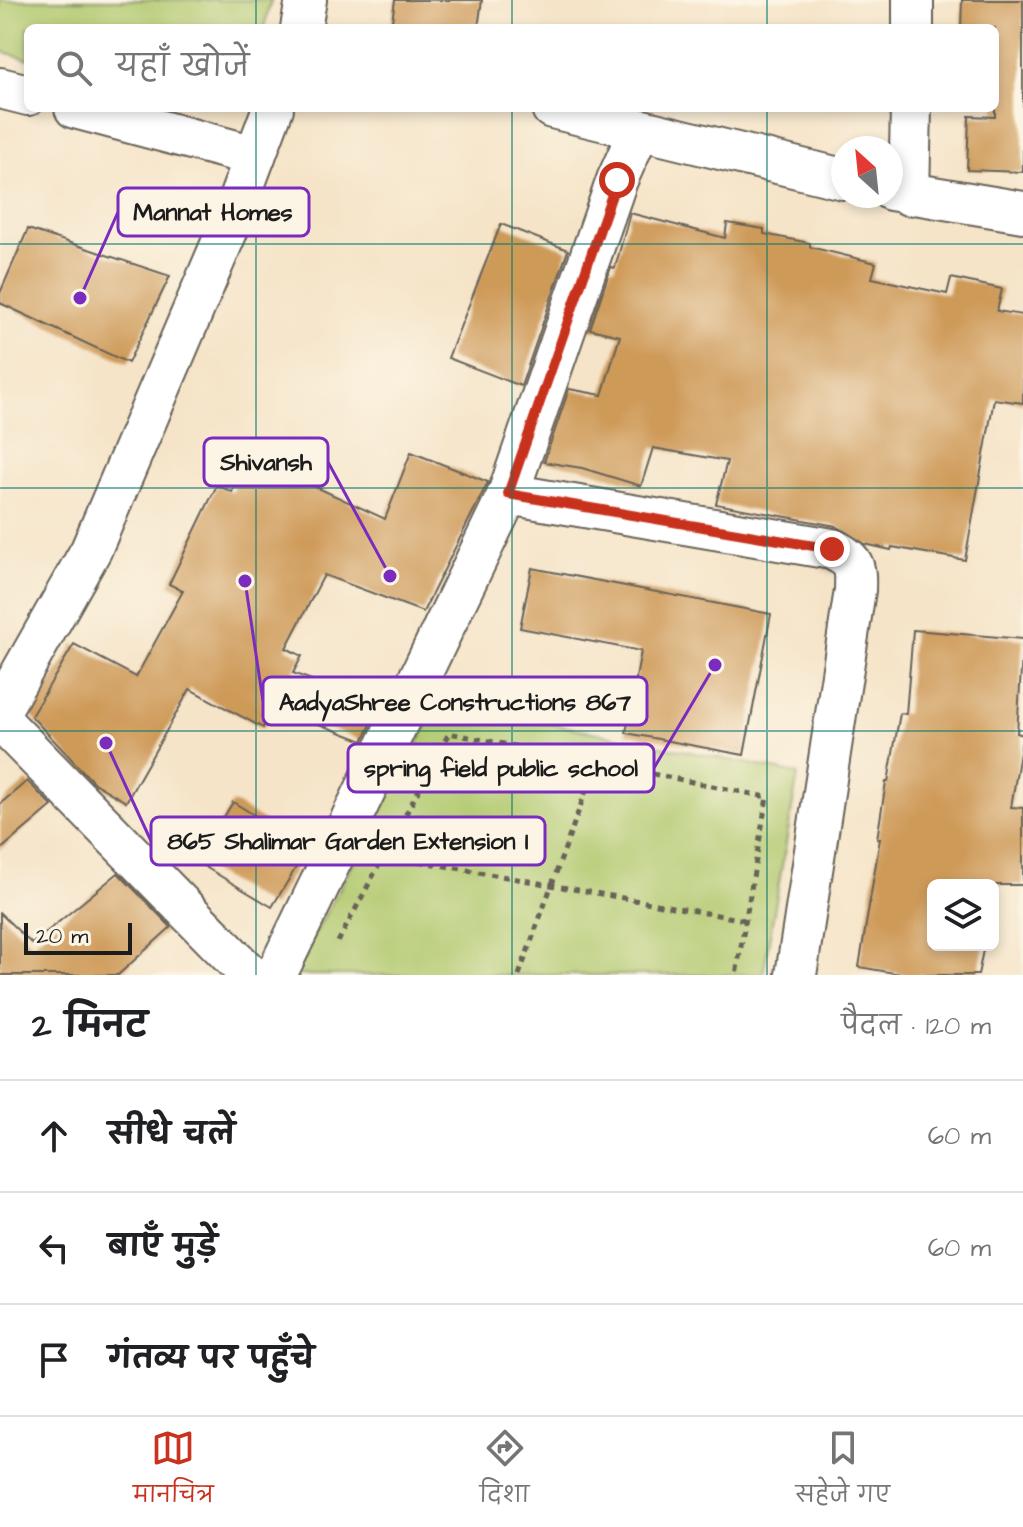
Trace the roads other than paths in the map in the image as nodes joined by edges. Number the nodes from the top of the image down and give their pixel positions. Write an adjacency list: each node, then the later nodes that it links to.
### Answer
1 (306, 0): 3 (street)
2 (913, 0): 4 (street)
3 (302, 24)
4 (913, 24)
5 (0, 88): 6 (street)
6 (24, 94)
7 (90, 112): 12 (street)
8 (272, 112): 12 (street)
9 (567, 112): 11 (street)
10 (910, 112): 13 (street)
11 (639, 131): 14 (street); 17 (street)
12 (255, 156): 18 (street)
13 (903, 170)
14 (831, 176)
15 (903, 193): 16 (street)
16 (1023, 212)
17 (508, 494): 21 (street); 22 (street)
18 (0, 711)
19 (0, 720): 20 (street)
20 (250, 975)
21 (276, 975)
22 (796, 975)

